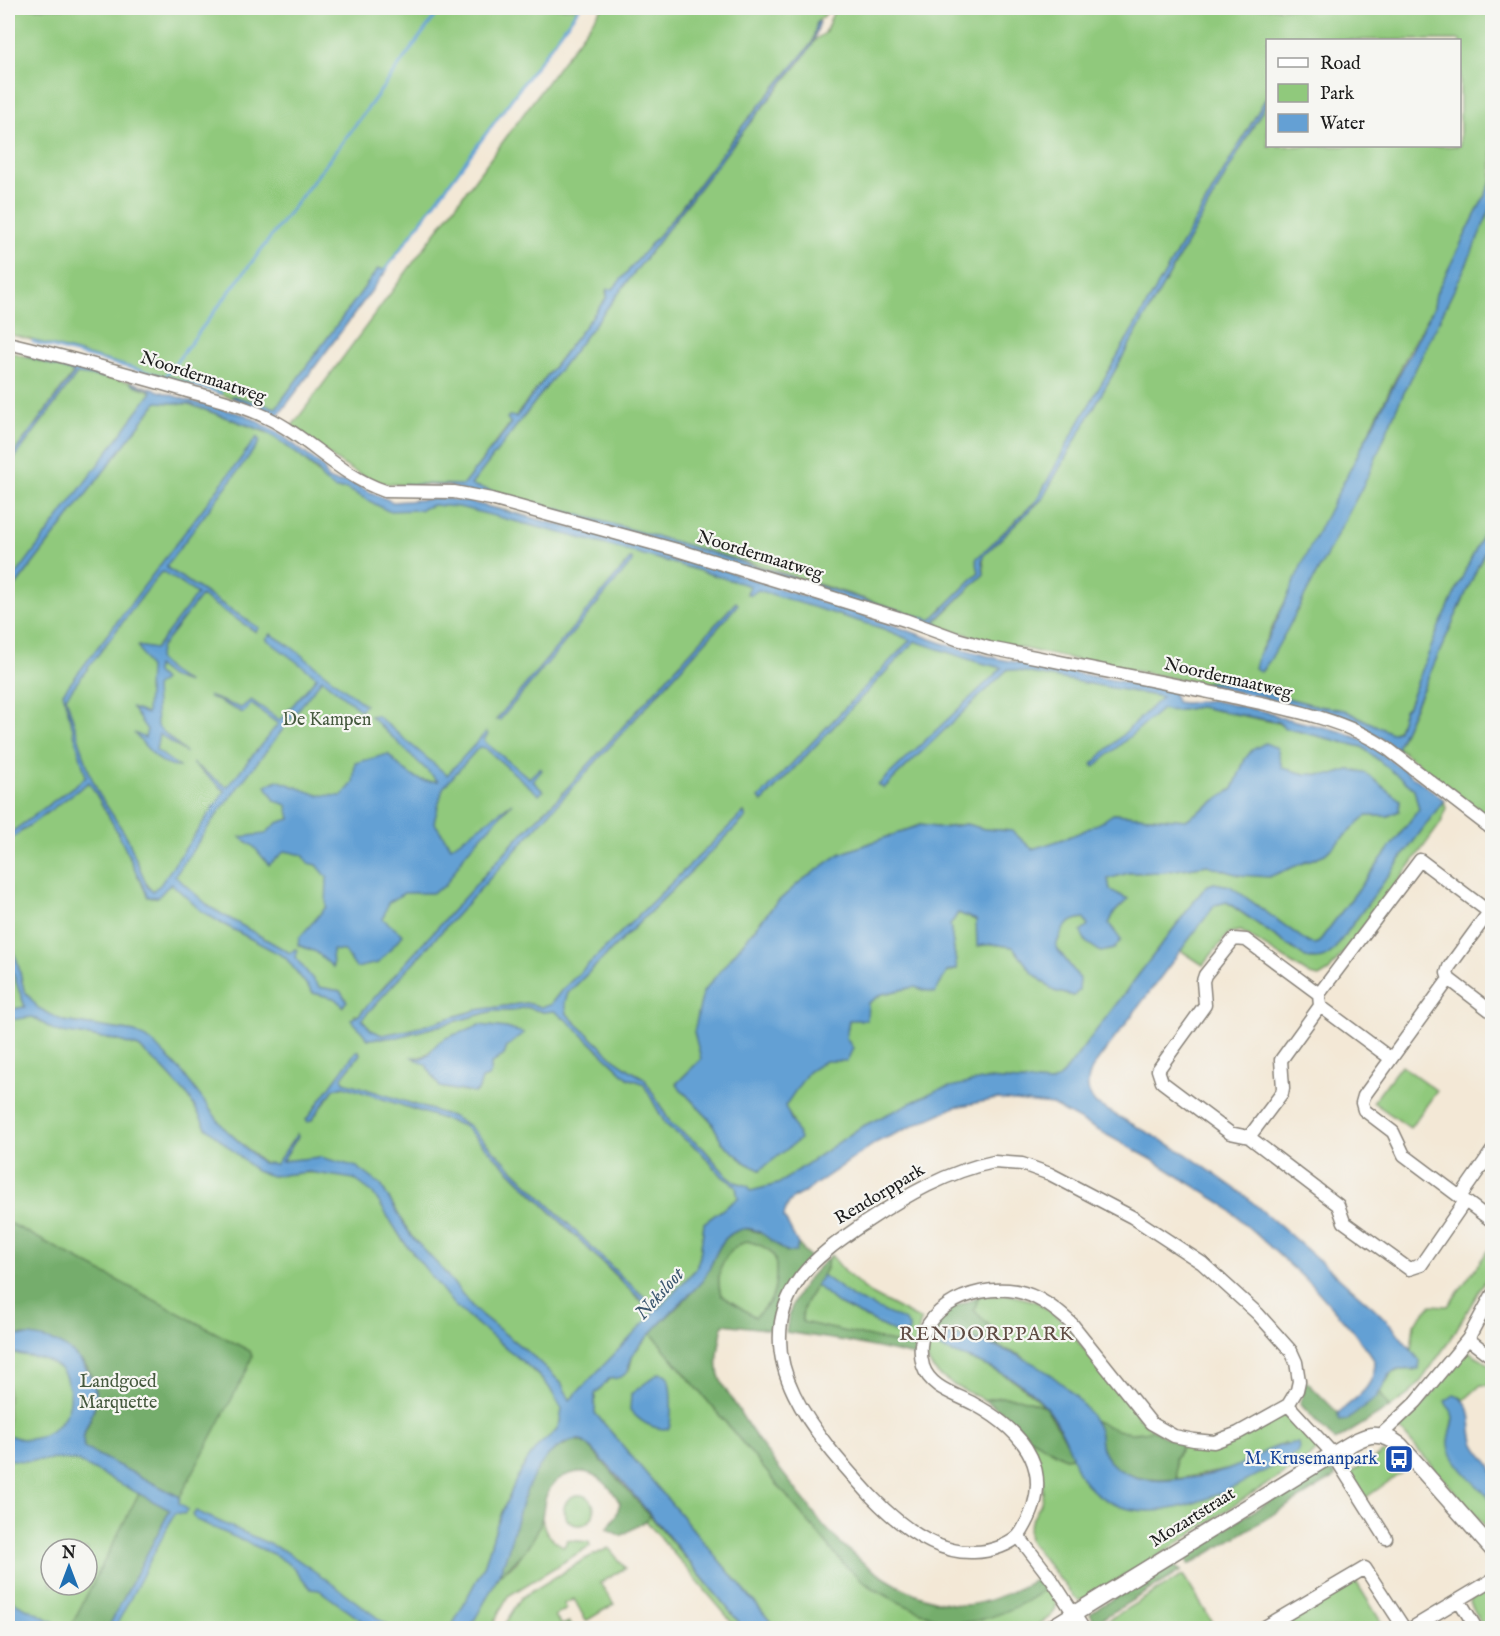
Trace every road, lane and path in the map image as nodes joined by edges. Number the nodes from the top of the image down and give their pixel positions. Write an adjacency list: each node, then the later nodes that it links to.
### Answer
1 (8, 343): 2 (street, Noordermaatweg)
2 (1492, 829)
3 (1491, 912): 4 (street); 5 (street)
4 (1449, 980): 6 (street); 7 (street)
5 (1319, 1000): 7 (street); 8 (street); 8 (street)
6 (1492, 1012)
7 (1390, 1058): 10 (street)
8 (1249, 1137): 10 (street)
9 (1492, 1150): 10 (street)
10 (1463, 1199): 11 (street)
11 (1492, 1221)
12 (1492, 1295): 13 (street)
13 (1468, 1339): 14 (street); 16 (street)
14 (1492, 1357)
15 (1288, 1405): 17 (street); 18 (street); 18 (street, Rendorppark)
16 (1382, 1434): 17 (street, Mozartstraat); 20 (street)
17 (1333, 1454): 19 (street); 23 (street, Mozartstraat)
18 (1019, 1537): 23 (street)
19 (1386, 1538)
20 (1492, 1549)
21 (1492, 1580): 22 (street)
22 (1459, 1600): 28 (street); 29 (street)
23 (1074, 1614): 24 (street, Mozartstraat); 25 (street)
24 (1051, 1629)
25 (1083, 1629)
26 (1263, 1629): 27 (street)
27 (1404, 1629)
28 (1412, 1629)
29 (1476, 1629)

